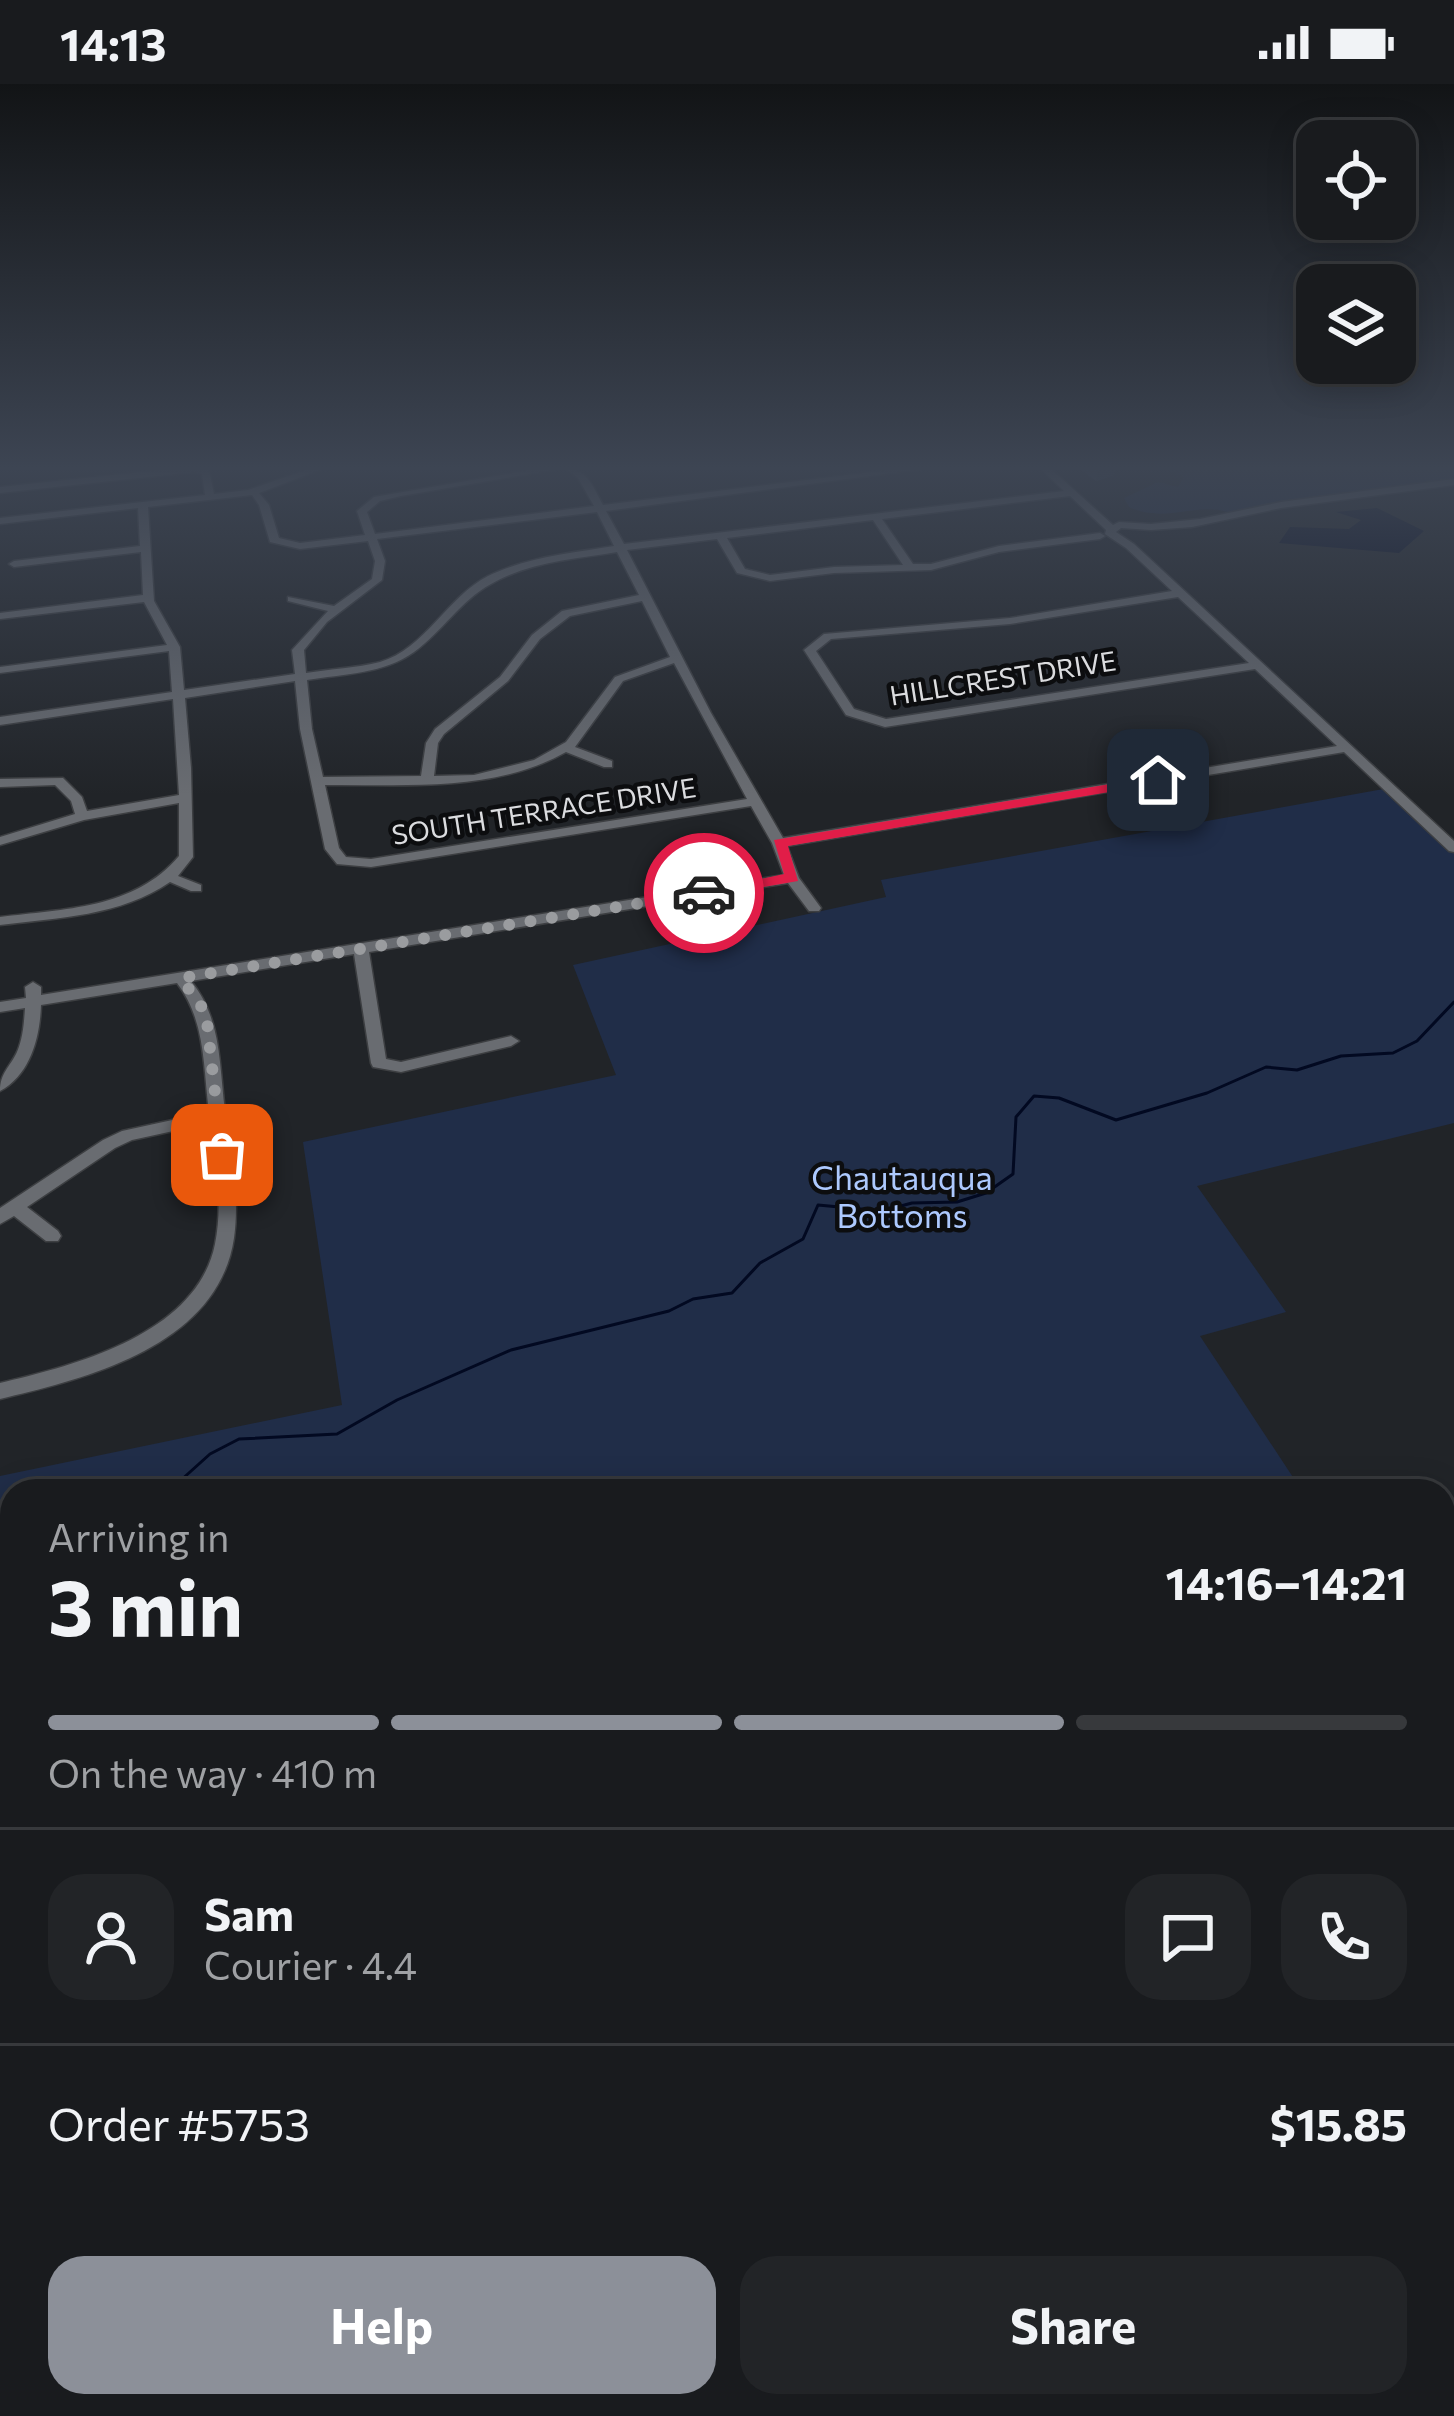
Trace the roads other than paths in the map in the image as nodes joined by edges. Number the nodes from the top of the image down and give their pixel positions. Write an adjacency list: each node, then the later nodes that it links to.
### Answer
1 (147, 578): 8 (street)
2 (377, 578): 10 (street)
3 (494, 578): 16 (street)
4 (636, 578): 7 (street)
5 (1164, 578): 6 (street)
6 (1180, 593): 14 (street); 14 (street, HILLCREST DRIVE)
7 (646, 597): 13 (street); 22 (street)
8 (148, 598): 11 (street); 12 (street)
9 (292, 599): 10 (street)
10 (337, 610): 16 (street)
11 (0, 616)
12 (174, 647): 15 (street); 17 (street)
13 (678, 658): 19 (street); 26 (street)
14 (1258, 665): 20 (street)
15 (0, 670)
16 (301, 679): 17 (street); 23 (street)
17 (178, 696): 18 (street); 25 (street)
18 (0, 721)
19 (567, 748): 21 (street); 22 (street)
20 (1346, 748): 29 (street); 30 (street)
21 (608, 764)
22 (427, 780): 23 (street)
23 (320, 781): 26 (street, SOUTH TERRACE DRIVE)
24 (0, 783): 27 (street)
25 (186, 798): 27 (street); 31 (street)
26 (753, 802): 29 (street)
27 (82, 816): 28 (street)
28 (0, 842)
29 (779, 843): 32 (street)
30 (1454, 848)
31 (169, 877): 33 (street); 35 (street)
32 (792, 878): 34 (street); 36 (street)
33 (196, 888)
34 (814, 908)
35 (0, 921)
36 (361, 950): 37 (street); 40 (street)
37 (181, 978): 38 (street); 42 (street)
38 (34, 994): 39 (street); 41 (street)
39 (0, 1007)
40 (511, 1041)
41 (0, 1085)
42 (218, 1115): 43 (street); 45 (street)
43 (8, 1213): 44 (street)
44 (52, 1236)
45 (0, 1391)

